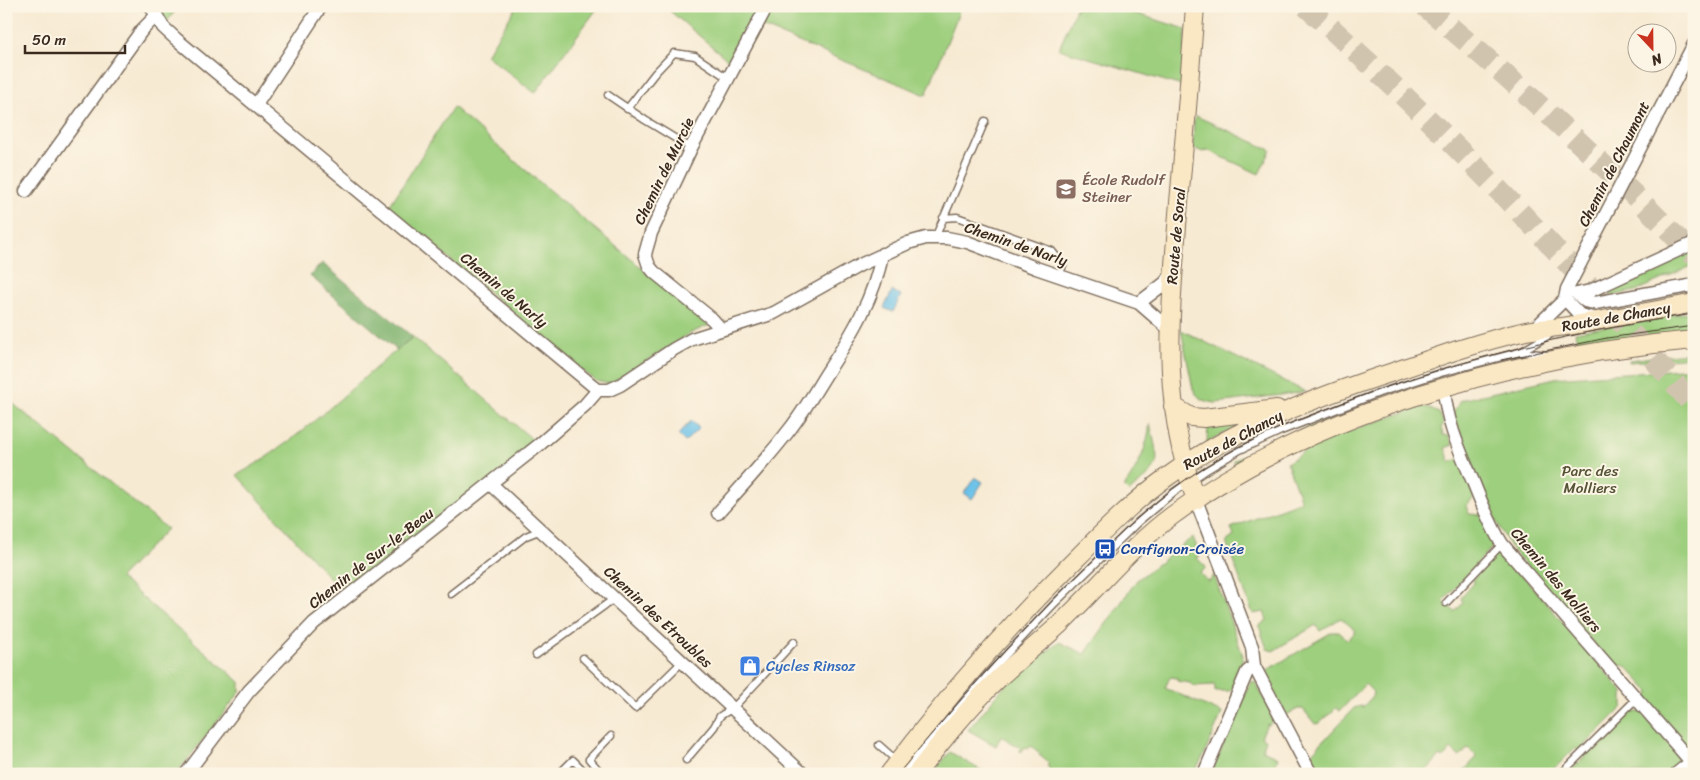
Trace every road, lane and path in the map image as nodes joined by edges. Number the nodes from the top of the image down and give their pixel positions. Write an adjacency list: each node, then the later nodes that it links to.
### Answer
1 (322, 6): 8 (street)
2 (767, 6): 6 (street, Chemin de Murcie)
3 (1195, 6): 18 (main road, Route de Soral)
4 (153, 11): 8 (street, Chemin de Narly); 12 (street)
5 (1694, 44): 20 (street, Chemin de Chaumont)
6 (729, 79): 9 (lane); 11 (street, Chemin de Murcie)
7 (608, 95): 9 (lane)
8 (256, 105): 32 (street, Chemin de Narly)
9 (627, 109): 11 (lane)
10 (985, 122): 13 (lane)
11 (691, 148): 25 (street, Chemin de Murcie)
12 (26, 191)
13 (943, 218): 14 (lane); 17 (lane)
14 (935, 238): 16 (street, Chemin de Narly); 17 (street, Chemin de Narly)
15 (1694, 243): 19 (street)
16 (882, 254): 25 (street, Chemin de Narly); 38 (street)
17 (1061, 271): 21 (street, Chemin de Narly)
18 (1173, 273): 21 (street); 26 (main road, Route de Soral)
19 (1694, 285)
20 (1565, 299): 23 (street); 27 (street, Chemin de Chaumont)
21 (1139, 303): 26 (street, Chemin de Narly)
22 (1694, 303): 23 (main road, Route de Chancy)
23 (1598, 320): 24 (main road, Route de Chancy)
24 (1575, 325): 27 (main road, Route de Chancy); 29 (lane)
25 (721, 329): 32 (street, Chemin de Narly)
26 (1169, 329): 33 (main road, Route de Soral)
27 (1533, 330): 34 (main road, Route de Chancy)
28 (1694, 340): 30 (main road)
29 (1520, 352): 30 (lane); 35 (lane)
30 (1592, 354): 31 (main road)
31 (1444, 388): 37 (main road); 40 (street, Chemin des Molliers)
32 (598, 390): 36 (street, Chemin de Sur-le-Beau)
33 (1173, 406): 34 (main road); 35 (main road, Route de Soral)
34 (1297, 406): 35 (main road, Route de Chancy)
35 (1186, 473): 37 (main road, Route de Soral); 55 (main road, Route de Chancy)
36 (491, 484): 39 (street, Chemin des Etroubles); 56 (street, Chemin de Sur-le-Beau)
37 (1196, 500): 48 (street); 61 (main road)
38 (718, 513)
39 (541, 530): 41 (lane); 42 (street, Chemin des Etroubles)
40 (1502, 544): 43 (lane); 49 (street, Chemin des Molliers)
41 (451, 594)
42 (615, 598): 45 (lane); 47 (street, Chemin des Etroubles)
43 (1446, 603)
44 (794, 642): 50 (lane)
45 (536, 655)
46 (583, 658): 47 (lane)
47 (683, 661): 50 (street, Chemin des Etroubles)
48 (1254, 666): 62 (street); 63 (street)
49 (1636, 699): 54 (street, Chemin des Molliers); 64 (lane)
50 (733, 708): 53 (lane); 60 (street, Chemin des Etroubles)
51 (612, 736): 59 (lane)
52 (880, 745): 55 (lane)
53 (686, 760)
54 (1692, 763): 65 (street)
55 (896, 770)
56 (186, 774)
57 (559, 774): 58 (lane)
58 (587, 774)
59 (602, 774)
60 (803, 774)
61 (916, 774)
62 (1204, 774)
63 (1311, 774)
64 (1561, 774)
65 (1676, 774)

